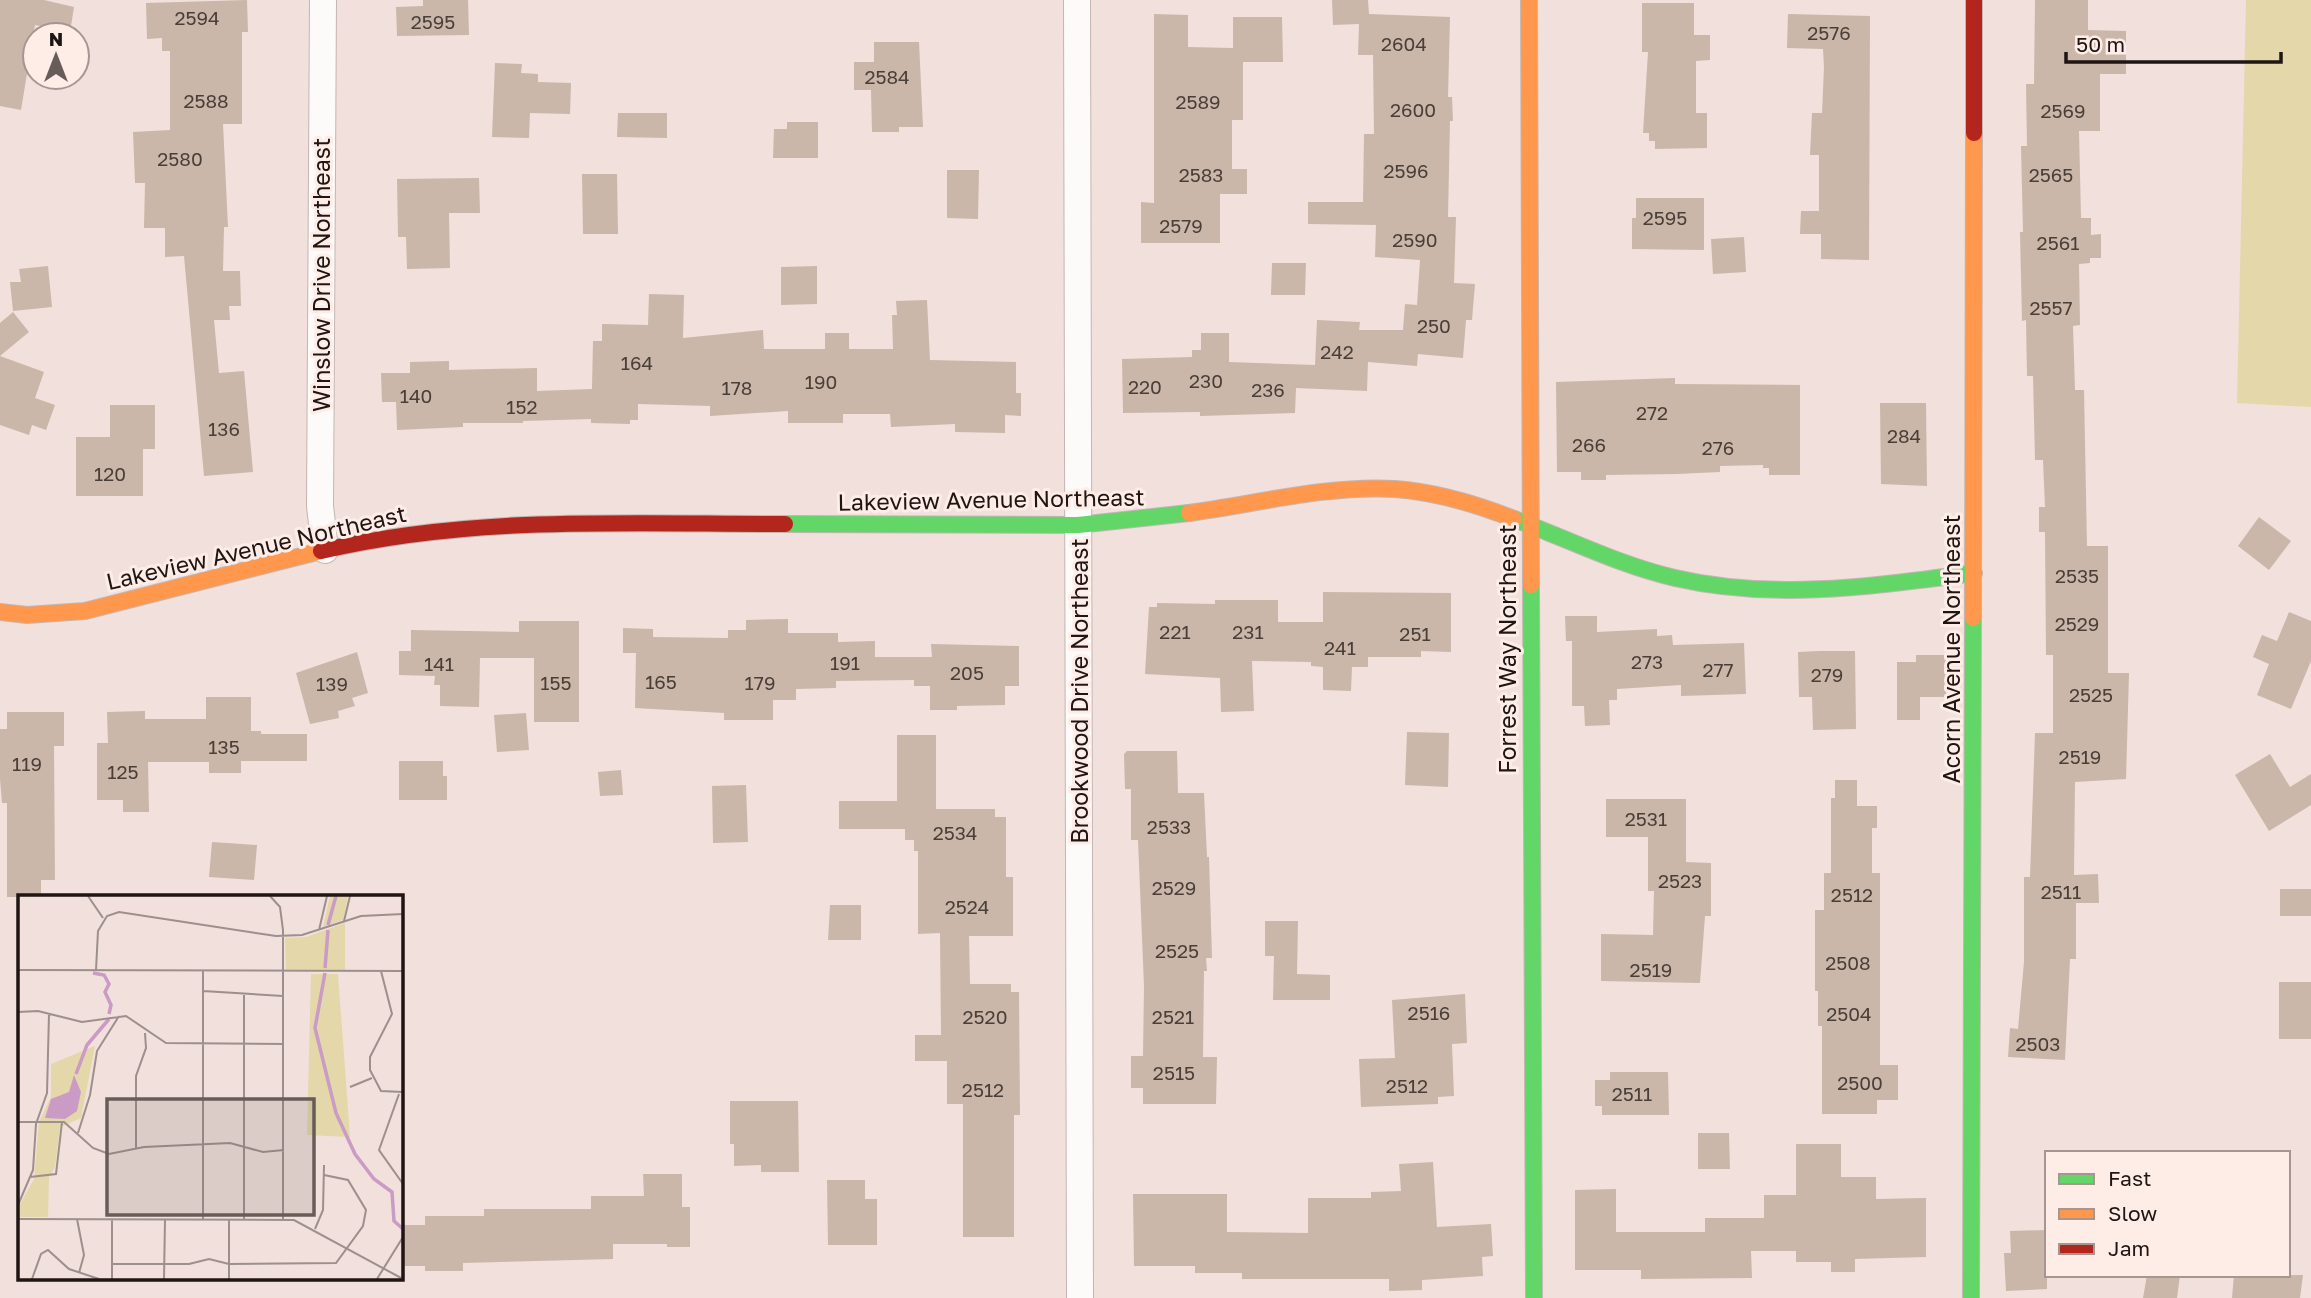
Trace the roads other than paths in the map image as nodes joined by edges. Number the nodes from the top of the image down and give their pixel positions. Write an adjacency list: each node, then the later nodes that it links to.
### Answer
1 (323, 0): 7 (street, Winslow Drive Northeast)
2 (1077, 0): 5 (street, Brookwood Drive Northeast)
3 (1529, 0): 6 (street, Forrest Way Northeast)
4 (1974, 0): 8 (street, Acorn Avenue Northeast)
5 (1078, 525): 6 (street, Lakeview Avenue Northeast); 7 (street, Lakeview Avenue Northeast); 10 (street, Brookwood Drive Northeast)
6 (1529, 526): 8 (street, Lakeview Avenue Northeast); 11 (street, Forrest Way Northeast)
7 (326, 550): 9 (street, Lakeview Avenue Northeast)
8 (1974, 573): 12 (street, Acorn Avenue Northeast)
9 (0, 612)
10 (1080, 1298)
11 (1534, 1298)
12 (1971, 1298)

